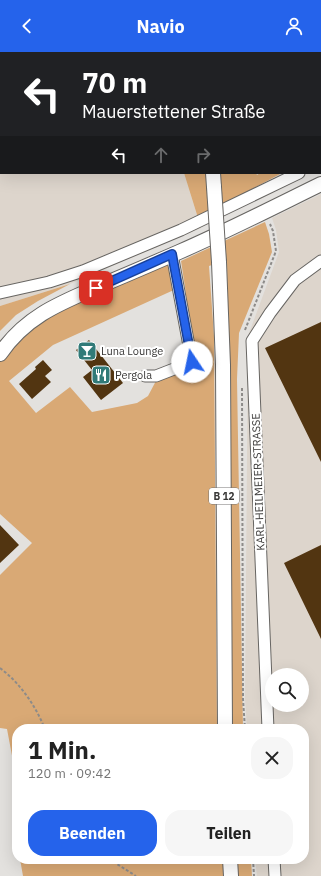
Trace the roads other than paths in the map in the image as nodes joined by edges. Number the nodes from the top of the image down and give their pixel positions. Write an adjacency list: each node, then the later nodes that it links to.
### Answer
1 (297, 174): 6 (lane)
2 (214, 180): 9 (main road, B 12, bridge)
3 (321, 184): 4 (main road)
4 (172, 254): 7 (main road); 8 (lane)
5 (321, 261): 10 (lane, KARL-HEILMEIER-STRASSE)
6 (0, 293)
7 (0, 354)
8 (145, 376)
9 (226, 724)
10 (268, 724)
11 (230, 864): 13 (main road)
12 (274, 864): 14 (lane)
13 (231, 876)
14 (274, 876)

